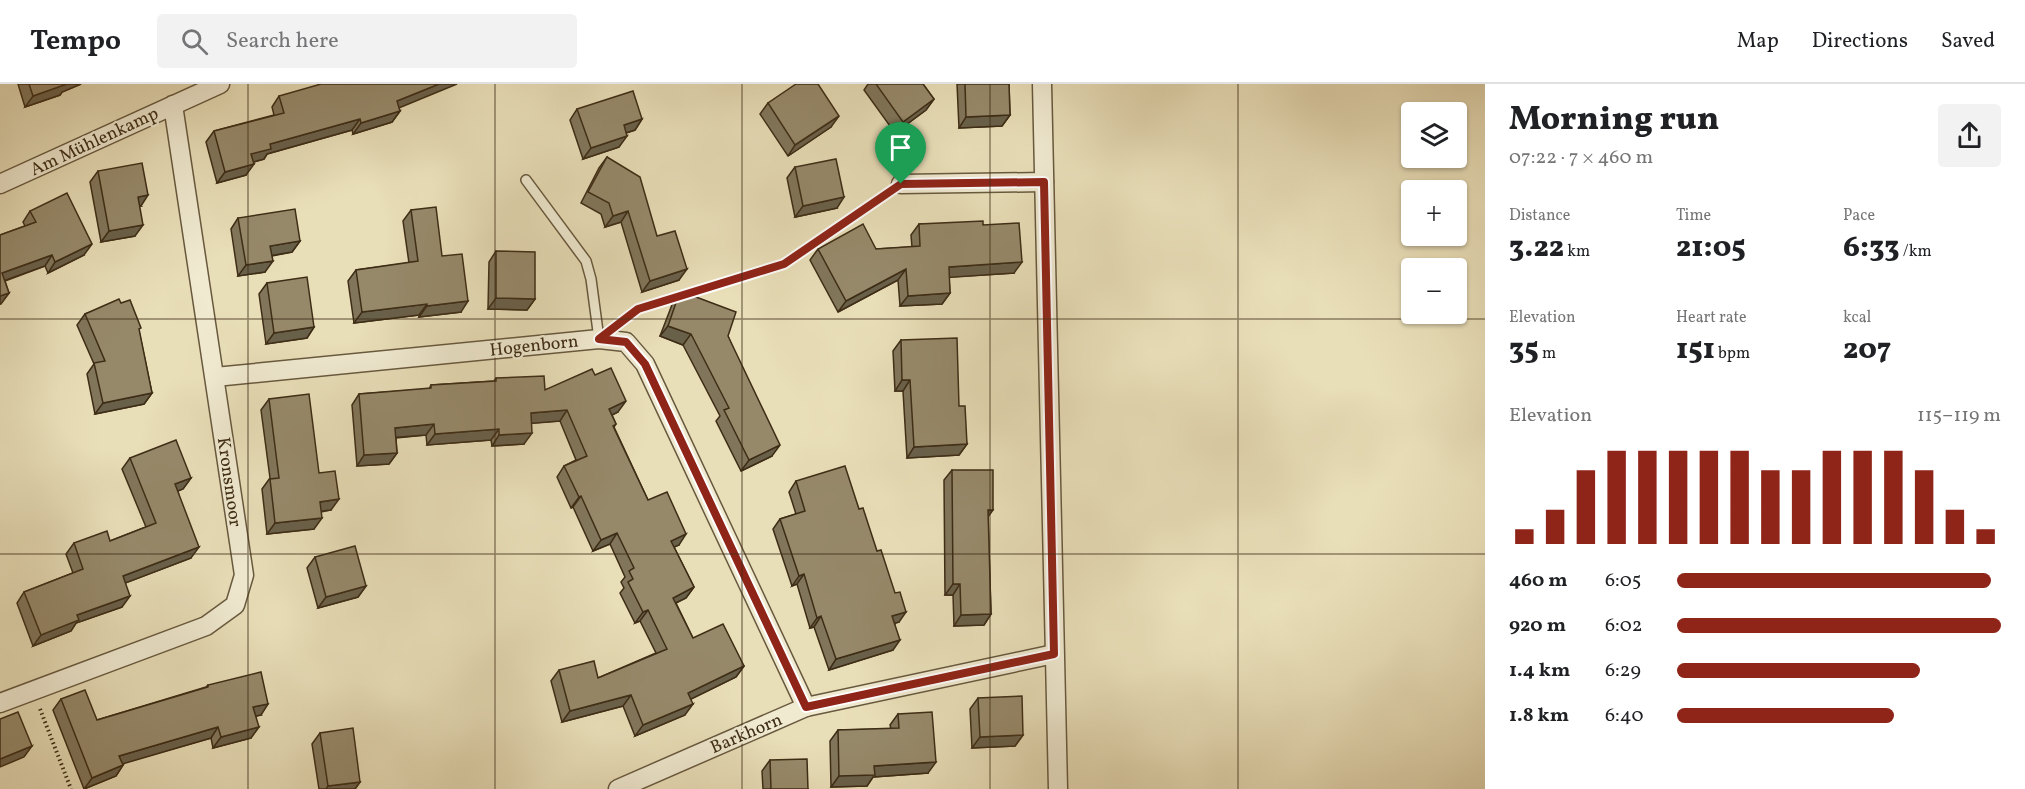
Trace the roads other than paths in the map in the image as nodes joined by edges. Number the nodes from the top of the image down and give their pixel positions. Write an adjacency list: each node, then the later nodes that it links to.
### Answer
1 (220, 84): 3 (street, Am Mühlenkamp)
2 (1042, 84): 5 (street)
3 (173, 105): 6 (street, Am Mühlenkamp); 9 (street, Kronsmoor)
4 (526, 180): 8 (lane)
5 (1044, 182): 7 (street); 10 (street)
6 (0, 184)
7 (901, 184)
8 (599, 339): 9 (street, Hogenborn); 12 (street, Hogenborn)
9 (215, 377): 11 (street, Kronsmoor)
10 (1054, 654): 12 (street, Barkhorn); 14 (street)
11 (0, 703)
12 (806, 707): 13 (street, Barkhorn)
13 (618, 789)
14 (1058, 789)

